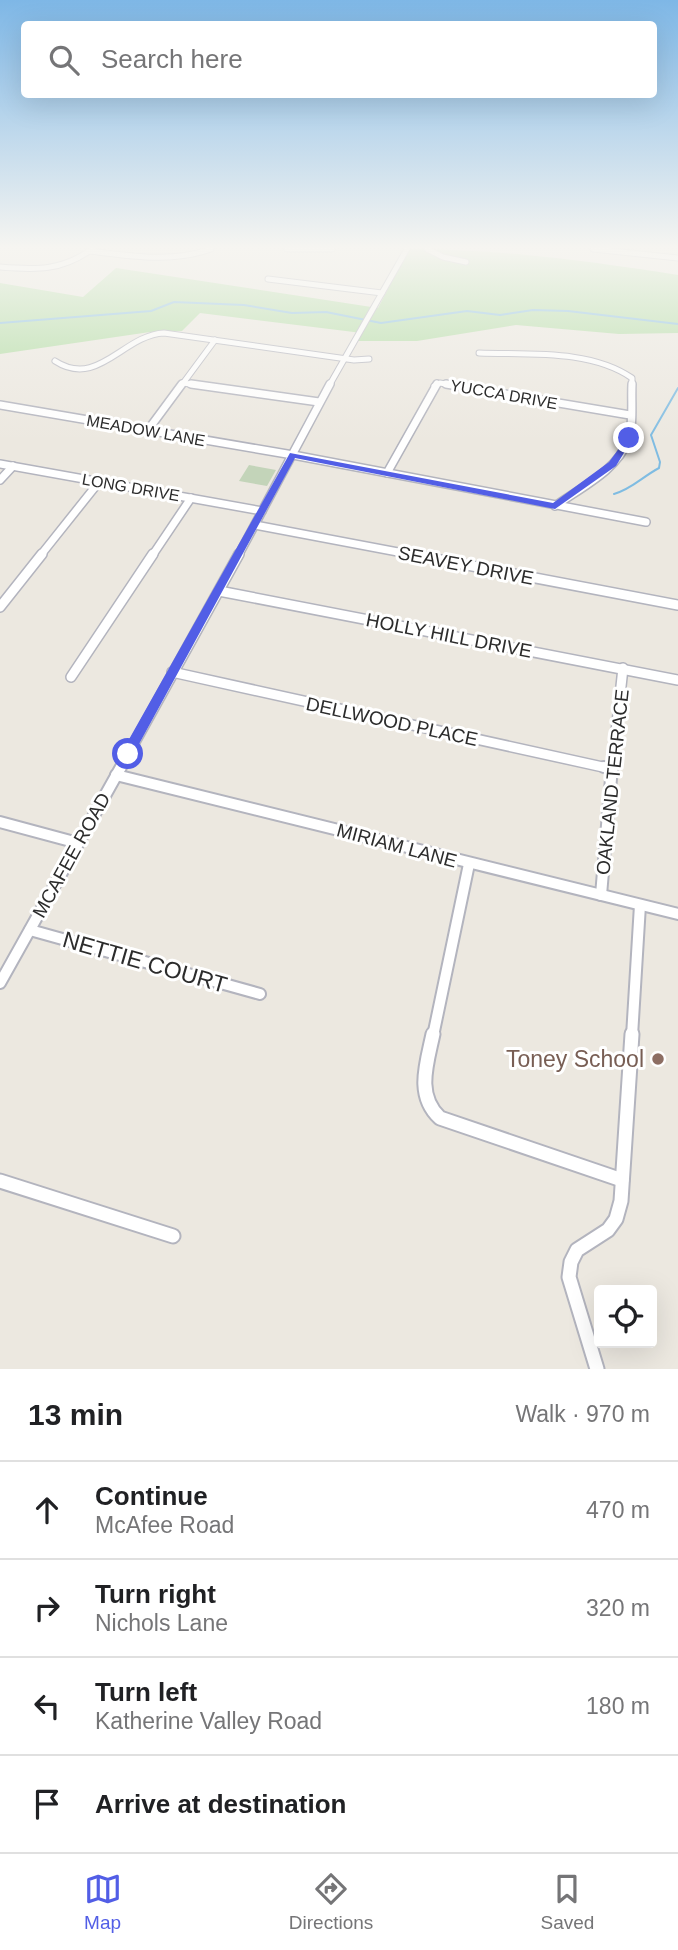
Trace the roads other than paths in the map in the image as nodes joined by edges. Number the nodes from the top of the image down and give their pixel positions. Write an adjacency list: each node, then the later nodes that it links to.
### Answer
1 (370, 313): 4 (street, MCAFEE ROAD)
2 (215, 340): 4 (street); 6 (street); 7 (street)
3 (479, 354): 10 (street)
4 (342, 359): 5 (street); 8 (street, MCAFEE ROAD)
5 (369, 359)
6 (55, 361)
7 (183, 383): 8 (street); 11 (street)
8 (319, 402): 12 (street, MCAFEE ROAD)
9 (0, 405): 11 (street, MEADOW LANE)
10 (630, 415): 15 (street, YUCCA DRIVE); 19 (street)
11 (148, 430): 12 (street, MEADOW LANE)
12 (293, 455): 15 (street, MEADOW LANE); 20 (street, MCAFEE ROAD)
13 (0, 464): 14 (street, LONG DRIVE)
14 (13, 466): 16 (street); 17 (street, LONG DRIVE)
15 (387, 473): 19 (street, MEADOW LANE)
16 (0, 480)
17 (99, 482): 18 (street, LONG DRIVE); 25 (street)
18 (191, 498): 20 (street, LONG DRIVE); 28 (street)
19 (555, 506): 21 (street, MEADOW LANE)
20 (262, 511): 22 (street, MCAFEE ROAD)
21 (646, 522)
22 (255, 525): 23 (street, MCAFEE ROAD); 24 (street, SEAVEY DRIVE)
23 (219, 591): 26 (street, HOLLY HILL DRIVE); 27 (street, MCAFEE ROAD)
24 (678, 605)
25 (0, 607)
26 (623, 668): 29 (street, HOLLY HILL DRIVE); 30 (street, OAKLAND TERRACE)
27 (172, 673): 30 (street, DELLWOOD PLACE); 31 (street, MCAFEE ROAD)
28 (71, 677)
29 (678, 680)
30 (612, 769): 35 (street, OAKLAND TERRACE)
31 (116, 775): 33 (street, MCAFEE ROAD); 34 (street, MIRIAM LANE)
32 (0, 822): 33 (street)
33 (78, 842): 38 (street, MCAFEE ROAD)
34 (469, 864): 35 (street, MIRIAM LANE); 41 (street)
35 (601, 895): 36 (street, MIRIAM LANE)
36 (640, 905): 37 (street, MIRIAM LANE); 41 (street)
37 (678, 914)
38 (30, 930): 39 (street, MCAFEE ROAD); 40 (street, NETTIE COURT)
39 (0, 983)
40 (260, 994)
41 (622, 1180): 44 (street)
42 (0, 1181): 43 (street)
43 (173, 1236)
44 (597, 1369)

